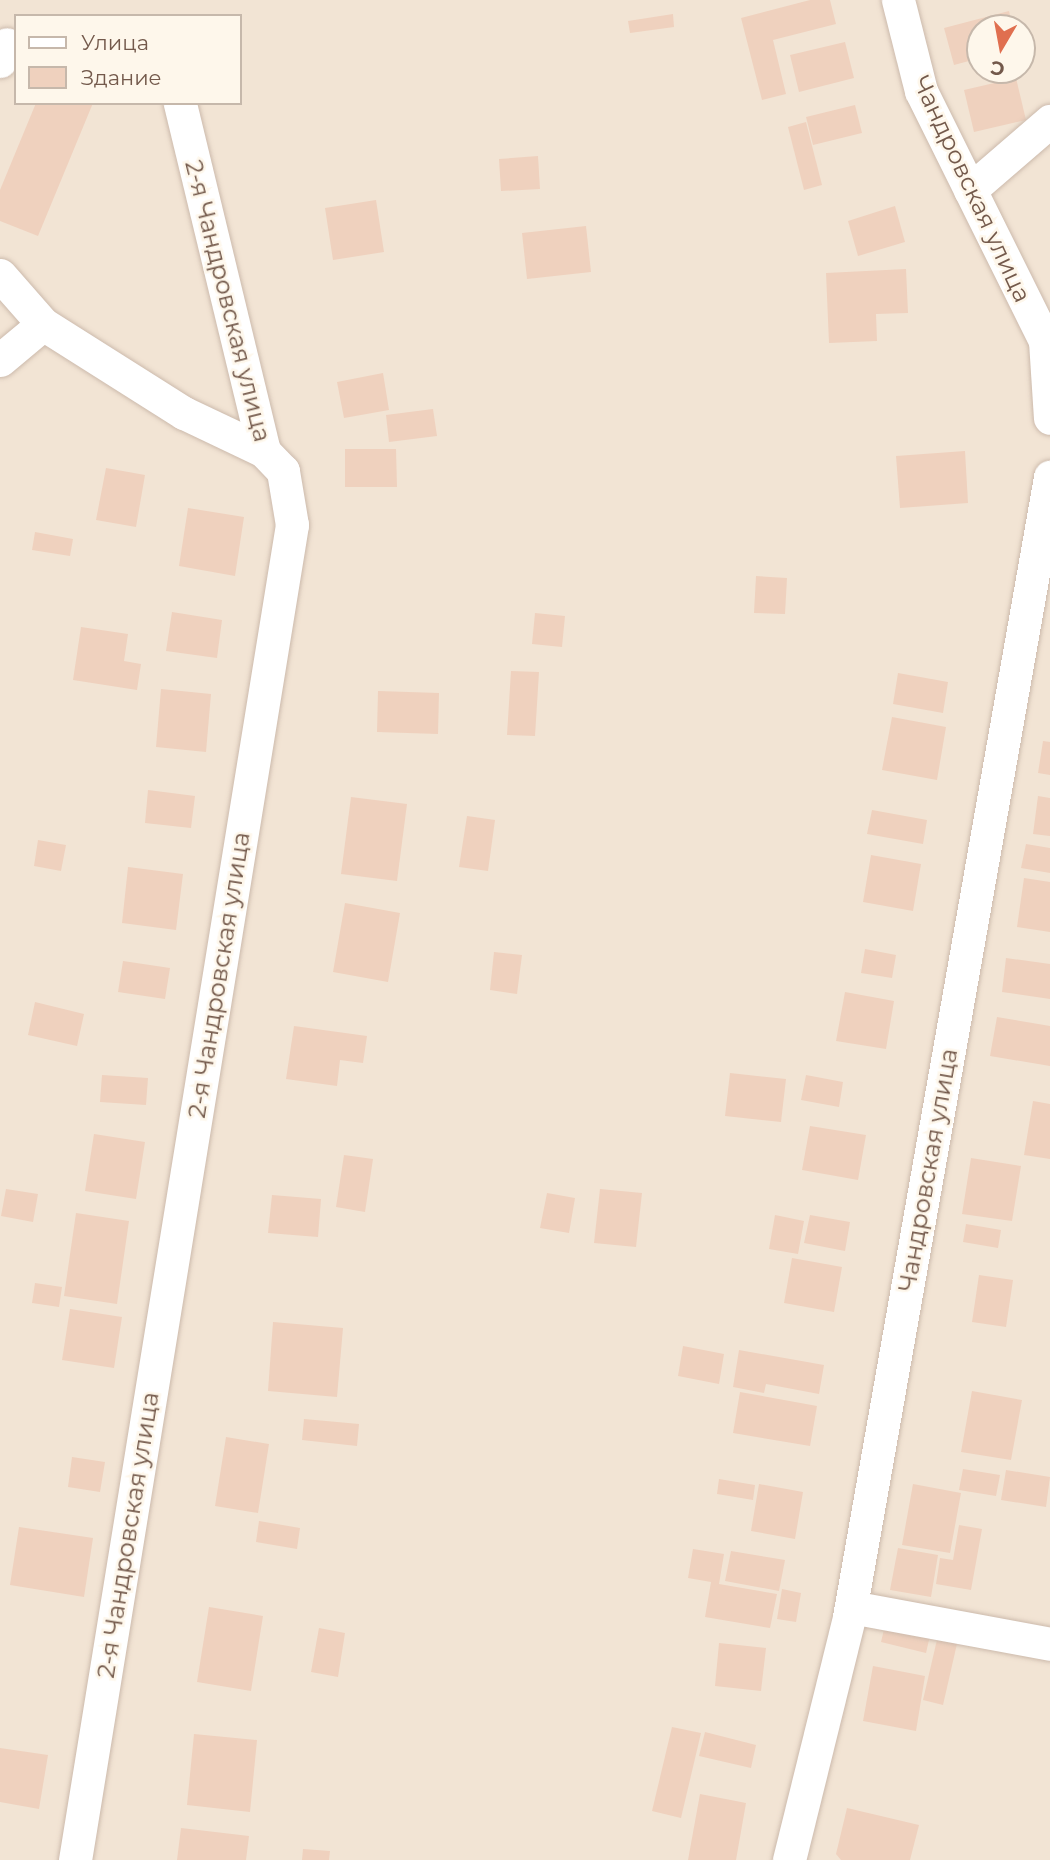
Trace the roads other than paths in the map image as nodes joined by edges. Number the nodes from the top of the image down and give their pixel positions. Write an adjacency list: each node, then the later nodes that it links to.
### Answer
1 (898, 0): 4 (street, Чандровская улица)
2 (180, 105): 10 (street, 2-я Чандровская улица)
3 (1050, 121): 4 (street)
4 (970, 190): 7 (street, Чандровская улица)
5 (0, 275): 6 (street)
6 (43, 324): 8 (street); 10 (street)
7 (1047, 340): 9 (street, Чандровская улица)
8 (0, 360)
9 (1050, 418)
10 (264, 451): 14 (street, 2-я Чандровская улица)
11 (1050, 477): 12 (street, Чандровская улица)
12 (851, 1607): 13 (street); 15 (street, Чандровская улица)
13 (1050, 1644)
14 (75, 1860)
15 (789, 1860)

